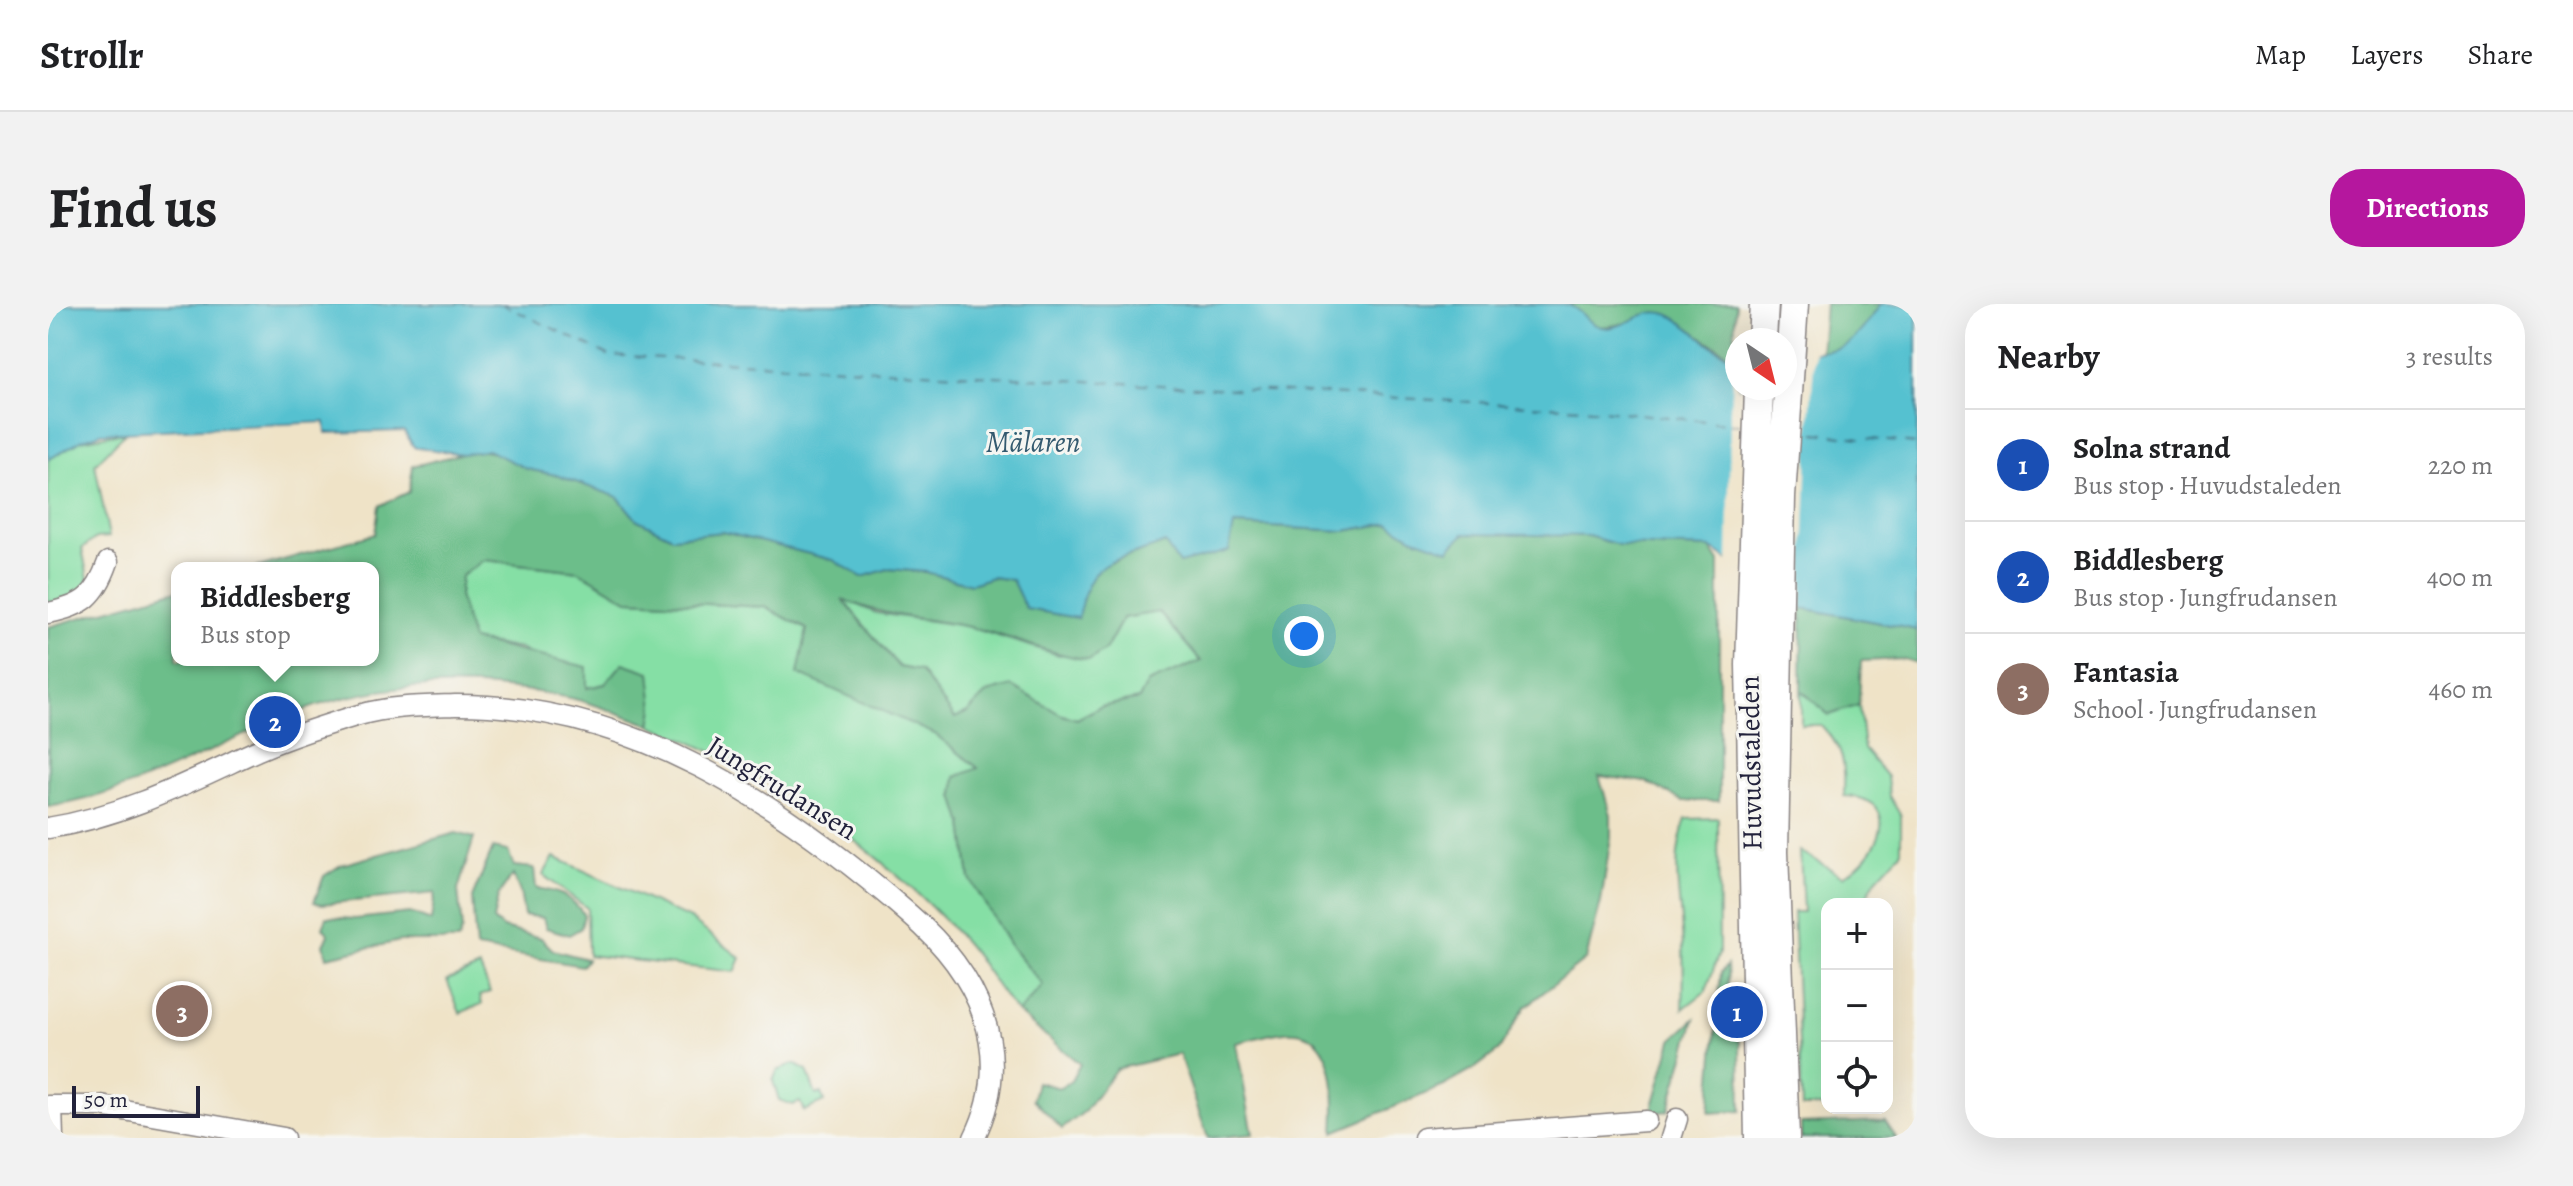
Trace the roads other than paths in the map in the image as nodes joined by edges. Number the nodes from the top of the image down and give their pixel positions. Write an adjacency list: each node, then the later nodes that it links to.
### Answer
1 (1764, 304): 3 (main road)
2 (1794, 304): 8 (main road)
3 (1763, 328)
4 (1758, 400): 8 (main road, Huvudstaleden)
5 (108, 562): 6 (street)
6 (48, 613)
7 (48, 828): 14 (street, Jungfrudansen)
8 (1763, 852): 16 (main road, Huvudstaleden); 17 (main road, Huvudstaleden)
9 (50, 1106): 12 (street); 13 (street)
10 (1646, 1121): 11 (street)
11 (1497, 1135): 15 (street)
12 (53, 1138)
13 (284, 1138)
14 (974, 1138)
15 (1424, 1138)
16 (1759, 1138)
17 (1785, 1138)

